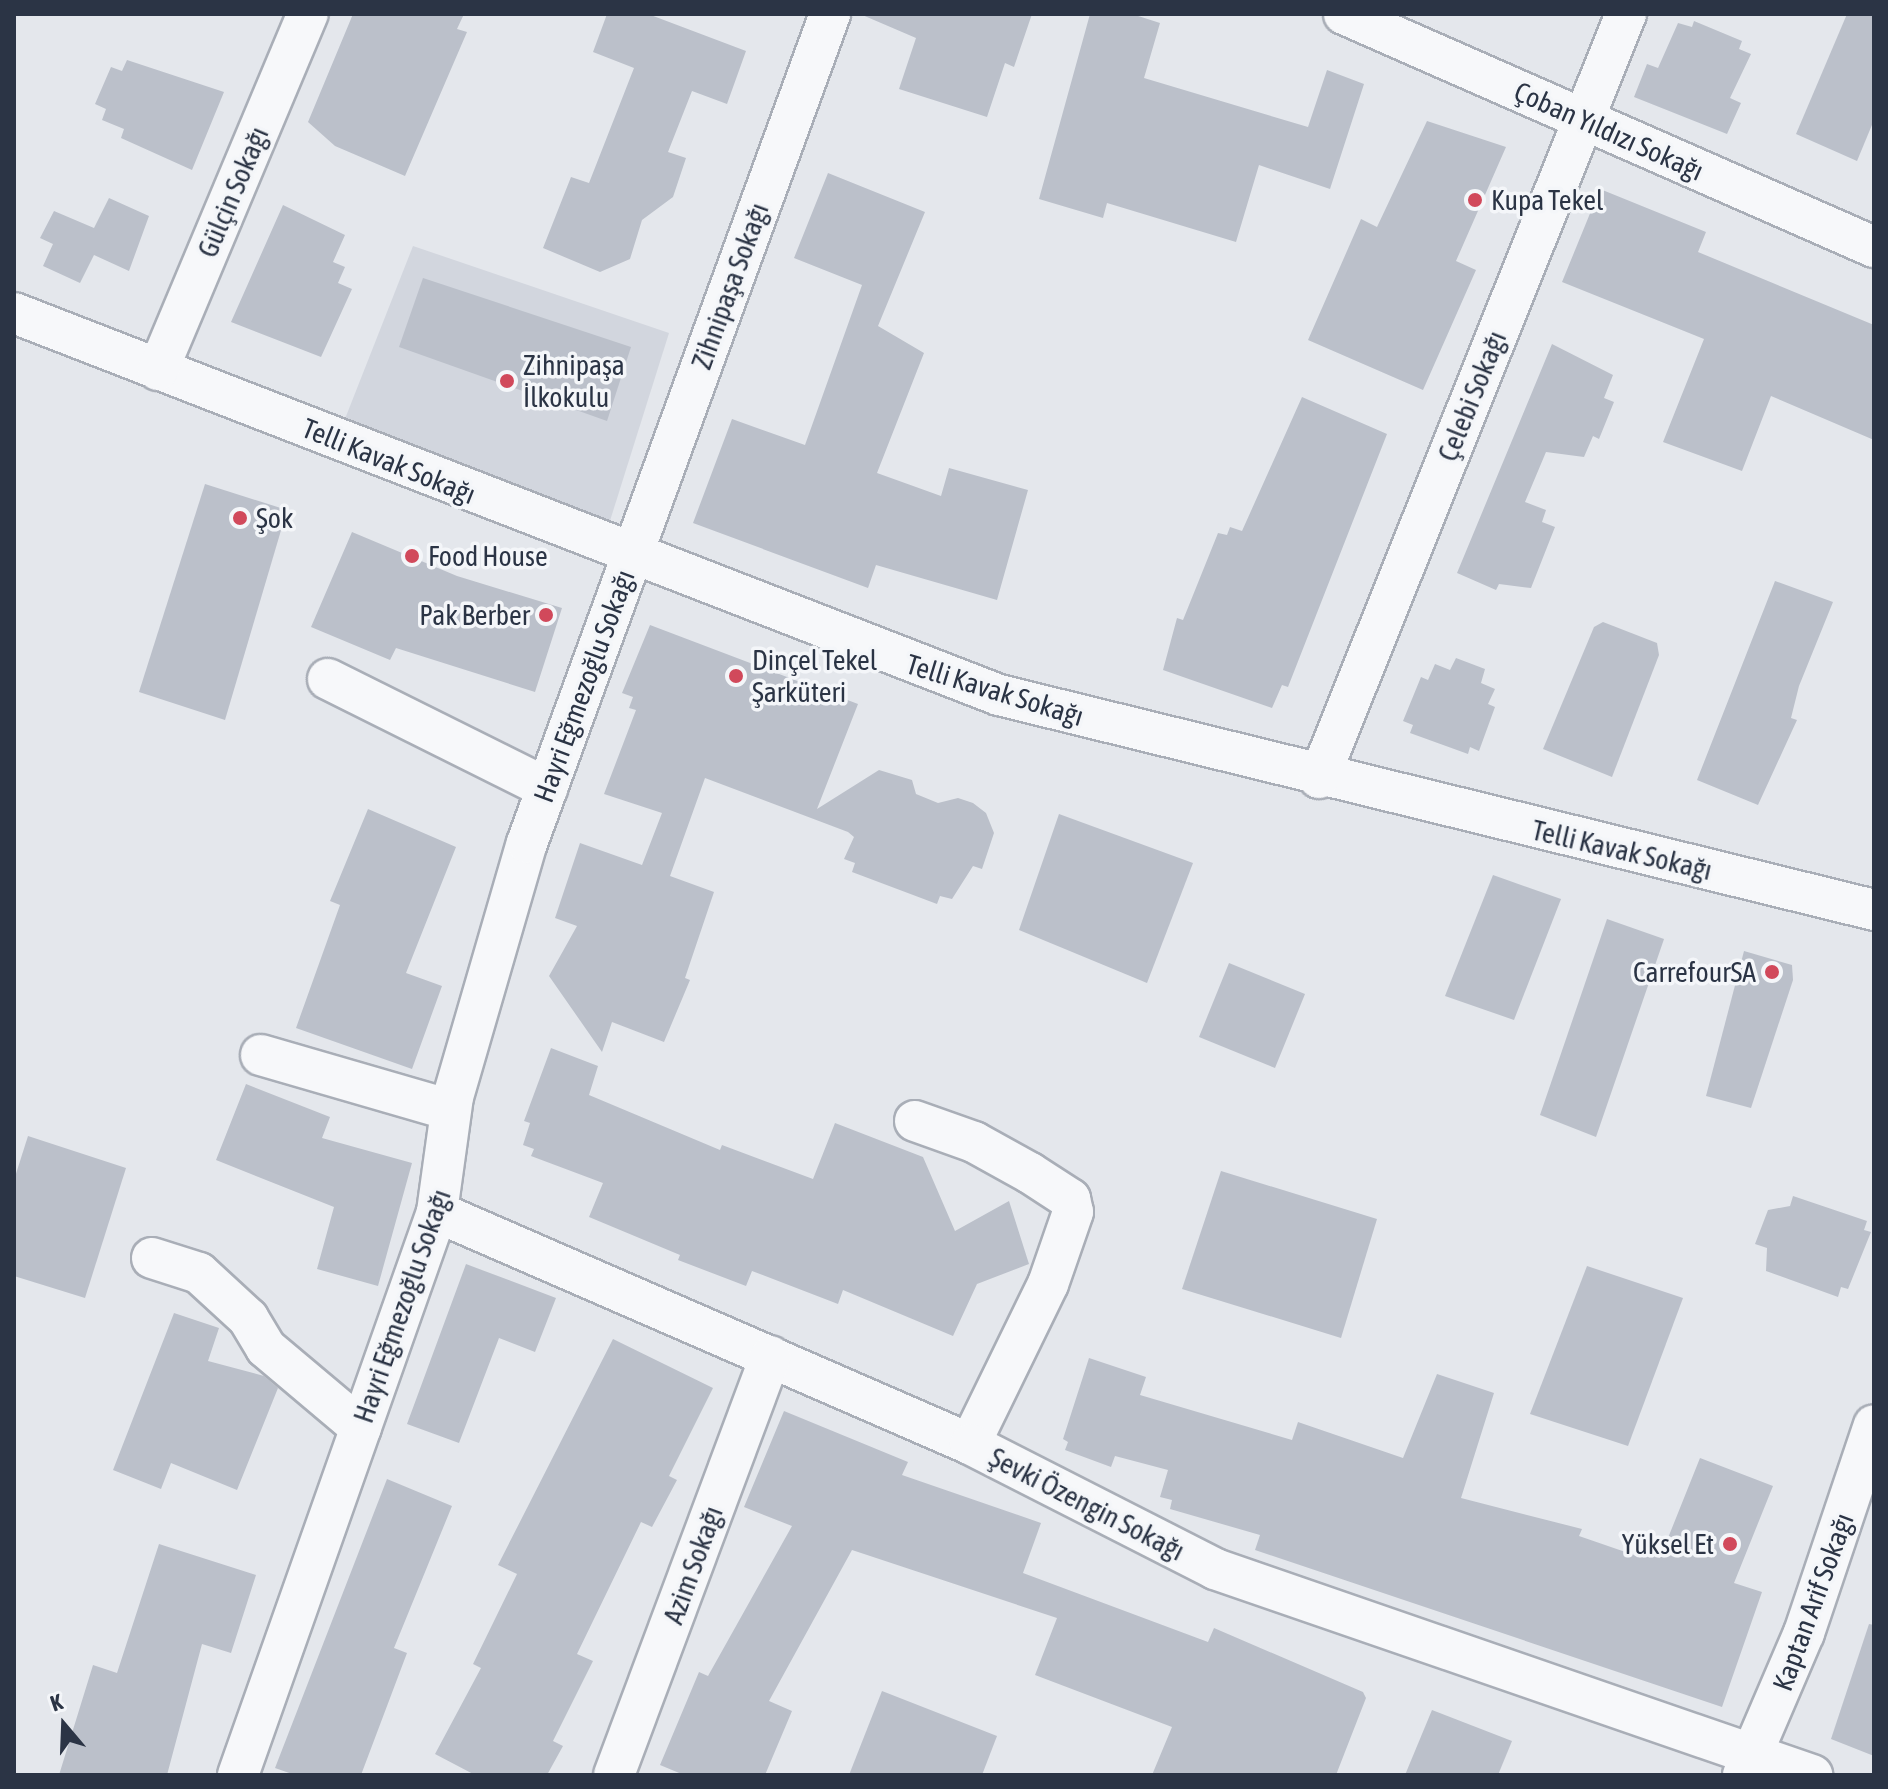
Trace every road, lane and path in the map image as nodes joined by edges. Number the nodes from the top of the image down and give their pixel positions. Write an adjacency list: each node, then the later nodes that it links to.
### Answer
1 (308, 14): 8 (street, Gülçin Sokağı)
2 (830, 14): 9 (street, Zihnipaşa Sokağı)
3 (1344, 14): 5 (street, Çoban Yıldızı Sokağı)
4 (1626, 14): 5 (street, Çelebi Sokağı)
5 (1582, 120): 6 (street, Çoban Yıldızı Sokağı); 11 (street, Çelebi Sokağı)
6 (1874, 247)
7 (14, 313): 8 (street, Telli Kavak Sokağı)
8 (158, 370): 9 (street, Telli Kavak Sokağı)
9 (631, 558): 11 (street, Telli Kavak Sokağı); 12 (street, Hayri Eğmezoğlu Sokağı)
10 (328, 679): 12 (street)
11 (1319, 778): 13 (street, Telli Kavak Sokağı)
12 (547, 788): 15 (street, Hayri Eğmezoğlu Sokağı)
13 (1874, 910)
14 (261, 1055): 15 (street)
15 (450, 1110): 17 (street, Hayri Eğmezoğlu Sokağı)
16 (915, 1121): 22 (street)
17 (437, 1212): 19 (street, Şevki Özengin Sokağı); 21 (street, Hayri Eğmezoğlu Sokağı)
18 (152, 1258): 21 (street)
19 (771, 1356): 22 (street, Şevki Özengin Sokağı); 25 (street, Azim Sokağı)
20 (1874, 1425): 23 (street, Kaptan Arif Sokağı)
21 (361, 1428): 24 (street, Hayri Eğmezoğlu Sokağı)
22 (970, 1444): 23 (street, Şevki Özengin Sokağı)
23 (1748, 1764): 26 (street, Şevki Özengin Sokağı)
24 (238, 1775)
25 (614, 1775)
26 (1812, 1775)

